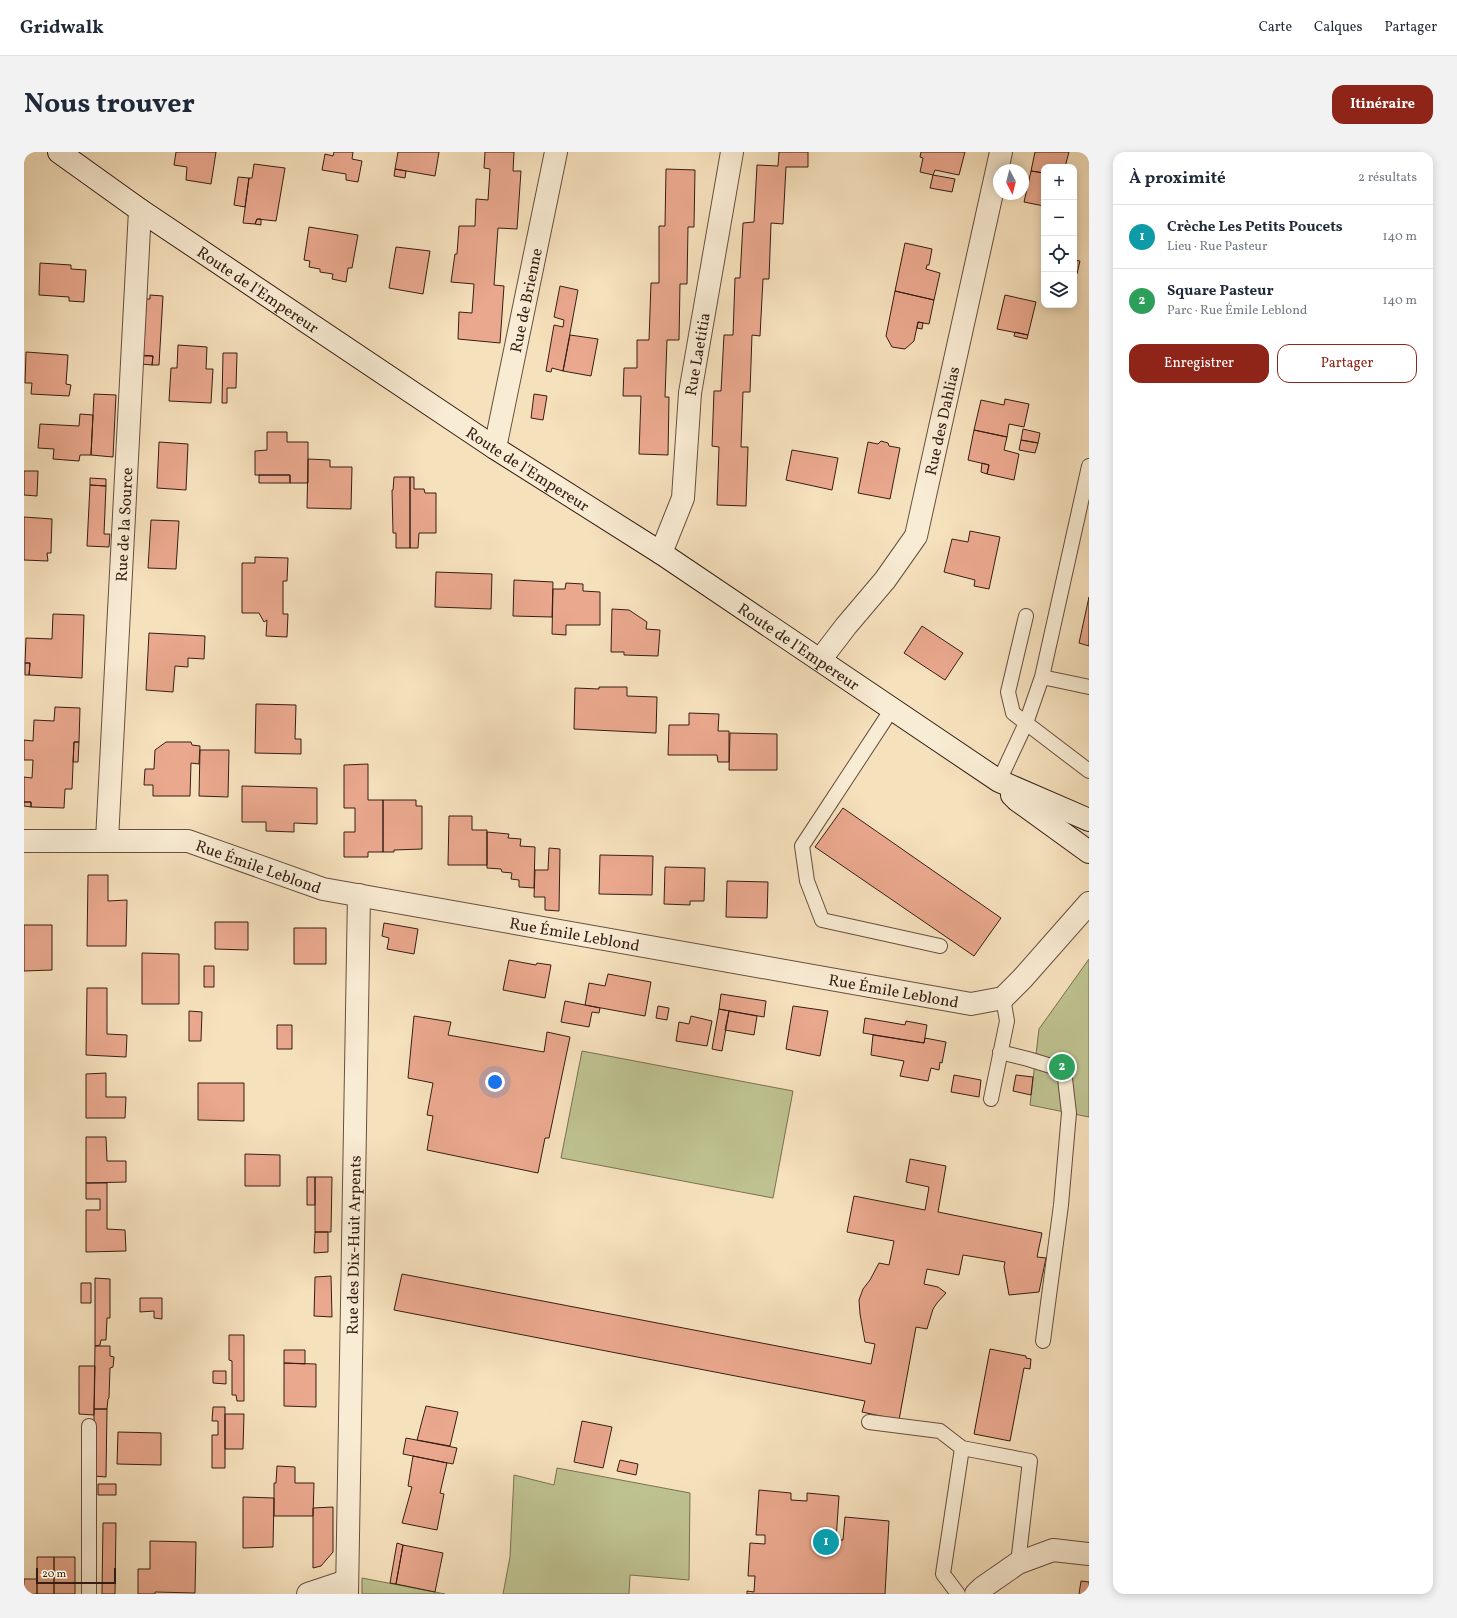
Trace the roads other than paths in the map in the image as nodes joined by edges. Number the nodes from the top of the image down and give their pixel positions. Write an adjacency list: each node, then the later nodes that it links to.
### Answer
1 (59, 152): 5 (street, Route de l'Empereur)
2 (556, 152): 6 (street, Rue de Brienne)
3 (732, 152): 8 (street, Rue Laetitia)
4 (1001, 152): 10 (street, Rue des Dahlias)
5 (140, 210): 6 (street, Route de l'Empereur); 18 (street, Rue de la Source)
6 (495, 448): 8 (street, Route de l'Empereur)
7 (1089, 466): 11 (lane)
8 (661, 553): 10 (street, Route de l'Empereur)
9 (1026, 616): 14 (lane)
10 (820, 660): 13 (street, Route de l'Empereur)
11 (1042, 678): 12 (lane); 14 (lane)
12 (1089, 687)
13 (892, 709): 16 (street, Route de l'Empereur); 23 (lane)
14 (1026, 723): 15 (lane); 16 (lane)
15 (1086, 765)
16 (999, 781): 17 (street, Route de l'Empereur); 20 (street, Route de l'Empereur)
17 (1089, 820)
18 (107, 840): 19 (street, Rue Émile Leblond); 21 (street, Rue Émile Leblond)
19 (24, 841)
20 (1089, 852)
21 (359, 895): 24 (street, Rue Émile Leblond); 33 (street, Rue des Dix-Huit Arpents)
22 (1089, 902): 24 (street)
23 (940, 946)
24 (1003, 998): 25 (lane)
25 (1000, 1052): 26 (lane); 27 (lane)
26 (991, 1099)
27 (1043, 1341)
28 (869, 1422): 30 (lane)
29 (89, 1426): 34 (lane)
30 (962, 1448): 32 (lane); 36 (lane)
31 (1089, 1554): 32 (street)
32 (1018, 1563): 37 (street)
33 (347, 1588): 35 (street)
34 (89, 1594)
35 (308, 1594)
36 (958, 1594)
37 (976, 1594)

